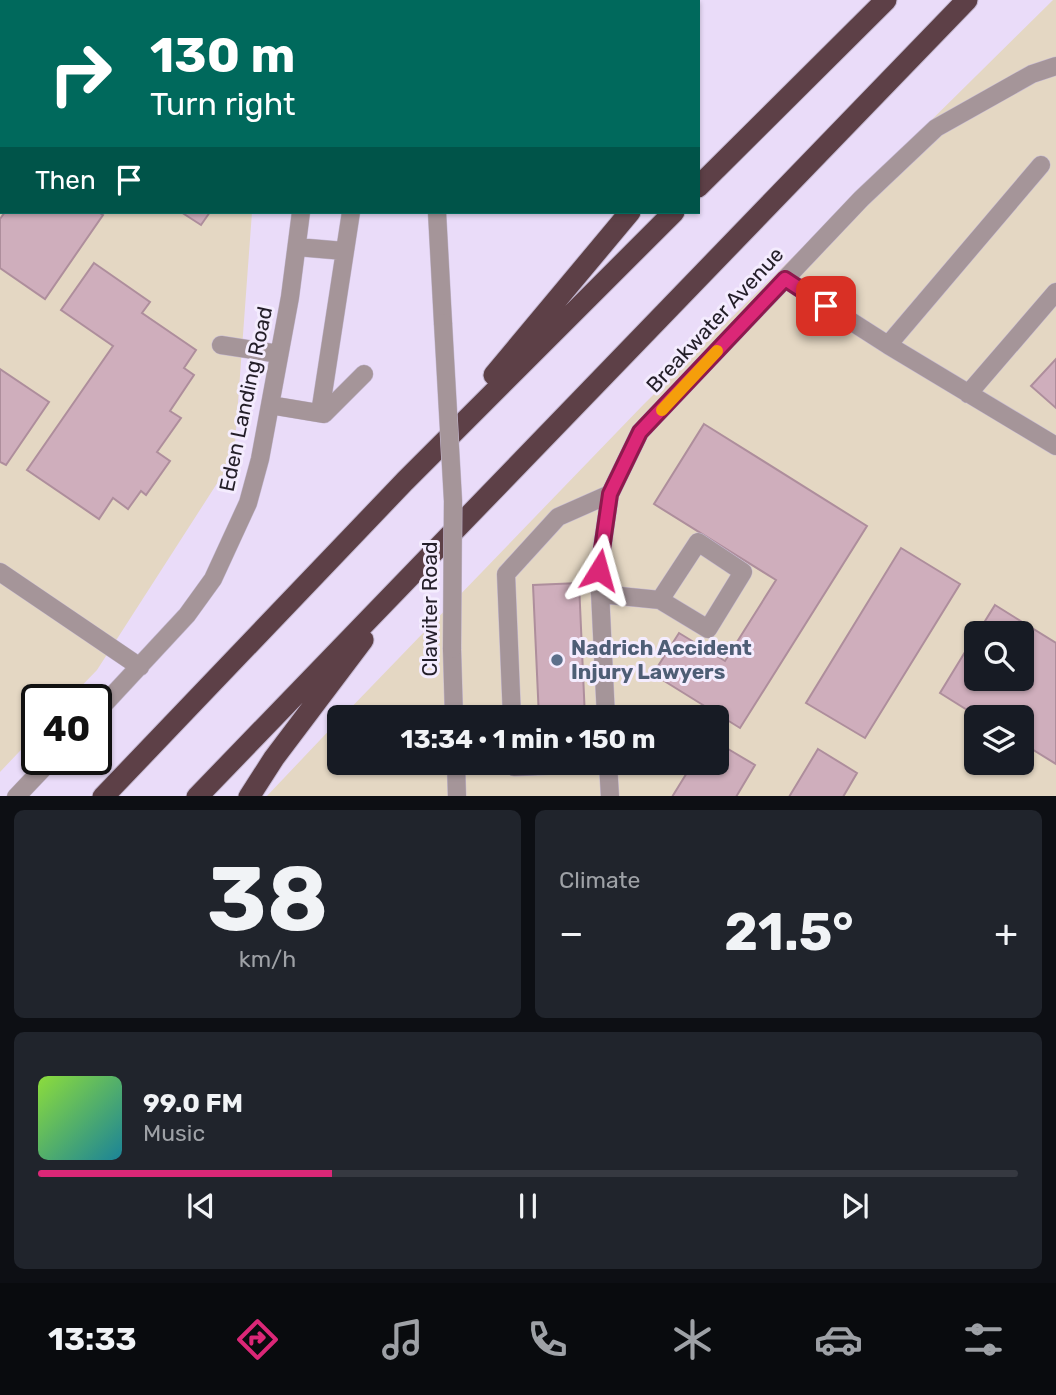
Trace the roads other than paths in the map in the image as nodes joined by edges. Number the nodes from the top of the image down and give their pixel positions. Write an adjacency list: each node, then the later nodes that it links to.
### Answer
1 (886, 0): 5 (highway)
2 (967, 0): 25 (highway)
3 (1056, 66): 13 (street, Breakwater Avenue)
4 (1041, 165): 16 (street)
5 (700, 185)
6 (301, 214): 11 (street, Eden Landing Road)
7 (351, 214): 12 (street)
8 (437, 214): 31 (street, Clawiter Road, bridge)
9 (628, 214): 23 (highway)
10 (672, 214): 23 (highway)
11 (297, 247): 12 (street); 17 (street, Eden Landing Road)
12 (344, 251): 21 (street)
13 (785, 279): 16 (street); 24 (street, Breakwater Avenue)
14 (1056, 292): 19 (street)
15 (221, 345): 17 (street)
16 (888, 345): 19 (street)
17 (279, 354): 20 (street, Eden Landing Road)
18 (364, 374): 21 (street)
19 (968, 394): 22 (street)
20 (270, 405): 21 (street); 29 (street, Eden Landing Road)
21 (320, 413)
22 (1056, 446)
23 (405, 481): 38 (highway)
24 (610, 494): 27 (street, Breakwater Avenue); 32 (street)
25 (420, 564): 39 (highway); 40 (highway)
26 (0, 572): 29 (street)
27 (600, 594): 28 (street); 33 (street, Breakwater Avenue)
28 (660, 600): 28 (street)
29 (140, 667): 30 (street, Eden Landing Road)
30 (112, 696)
31 (454, 705)
32 (511, 705)
33 (605, 705)
34 (36, 775): 37 (street)
35 (456, 775): 41 (street)
36 (609, 775): 42 (street)
37 (16, 796)
38 (103, 796)
39 (197, 796)
40 (249, 796)
41 (457, 796)
42 (610, 796)

